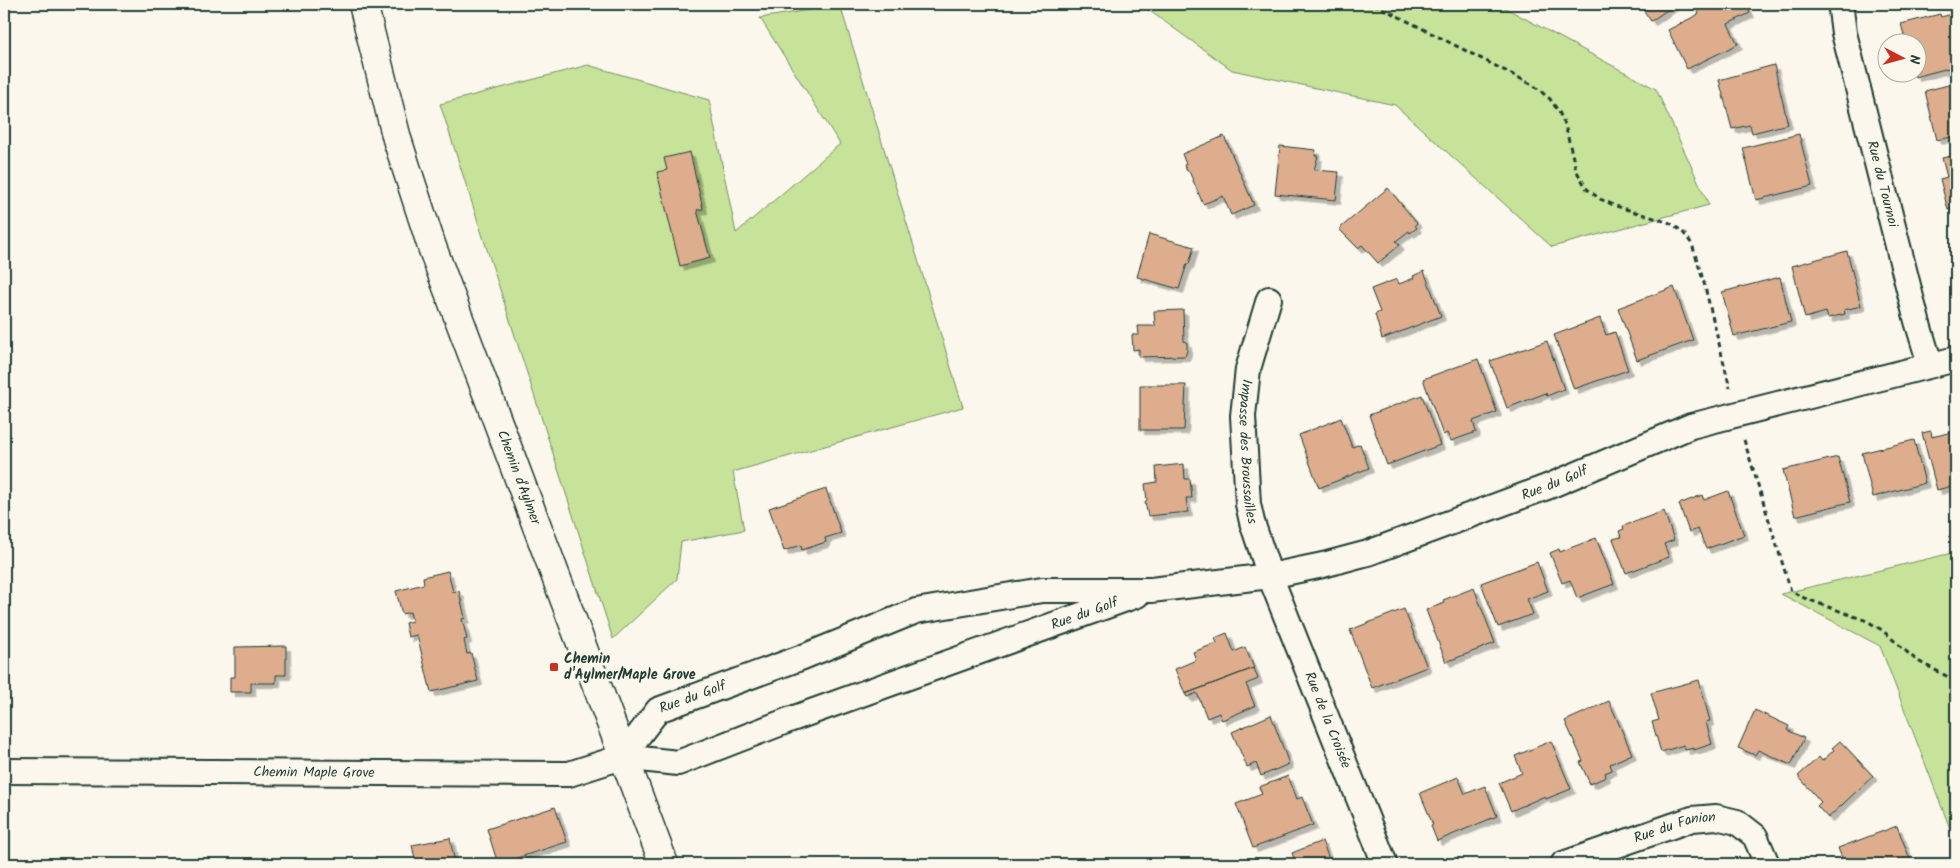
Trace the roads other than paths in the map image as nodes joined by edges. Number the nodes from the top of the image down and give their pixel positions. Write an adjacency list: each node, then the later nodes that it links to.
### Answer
1 (363, 4): 4 (main road, Chemin d'Aylmer)
2 (377, 4): 4 (main road, Chemin d'Aylmer)
3 (1842, 4): 7 (street, Rue du Tournoi)
4 (385, 88): 10 (main road, Chemin d'Aylmer)
5 (1270, 299): 8 (street, Impasse des Broussailles)
6 (1956, 359): 7 (street, Rue du Golf)
7 (1930, 364): 8 (street, Rue du Golf)
8 (1270, 576): 9 (street, Rue du Golf); 13 (street, Rue de la Croisée)
9 (1151, 590): 10 (street, Rue du Golf); 10 (street, Rue du Golf)
10 (622, 757): 11 (street, Chemin Maple Grove); 12 (main road, Chemin d'Aylmer)
11 (4, 771)
12 (664, 864)
13 (1385, 864)
14 (1563, 864): 15 (street, Rue du Fanion)
15 (1767, 864)

